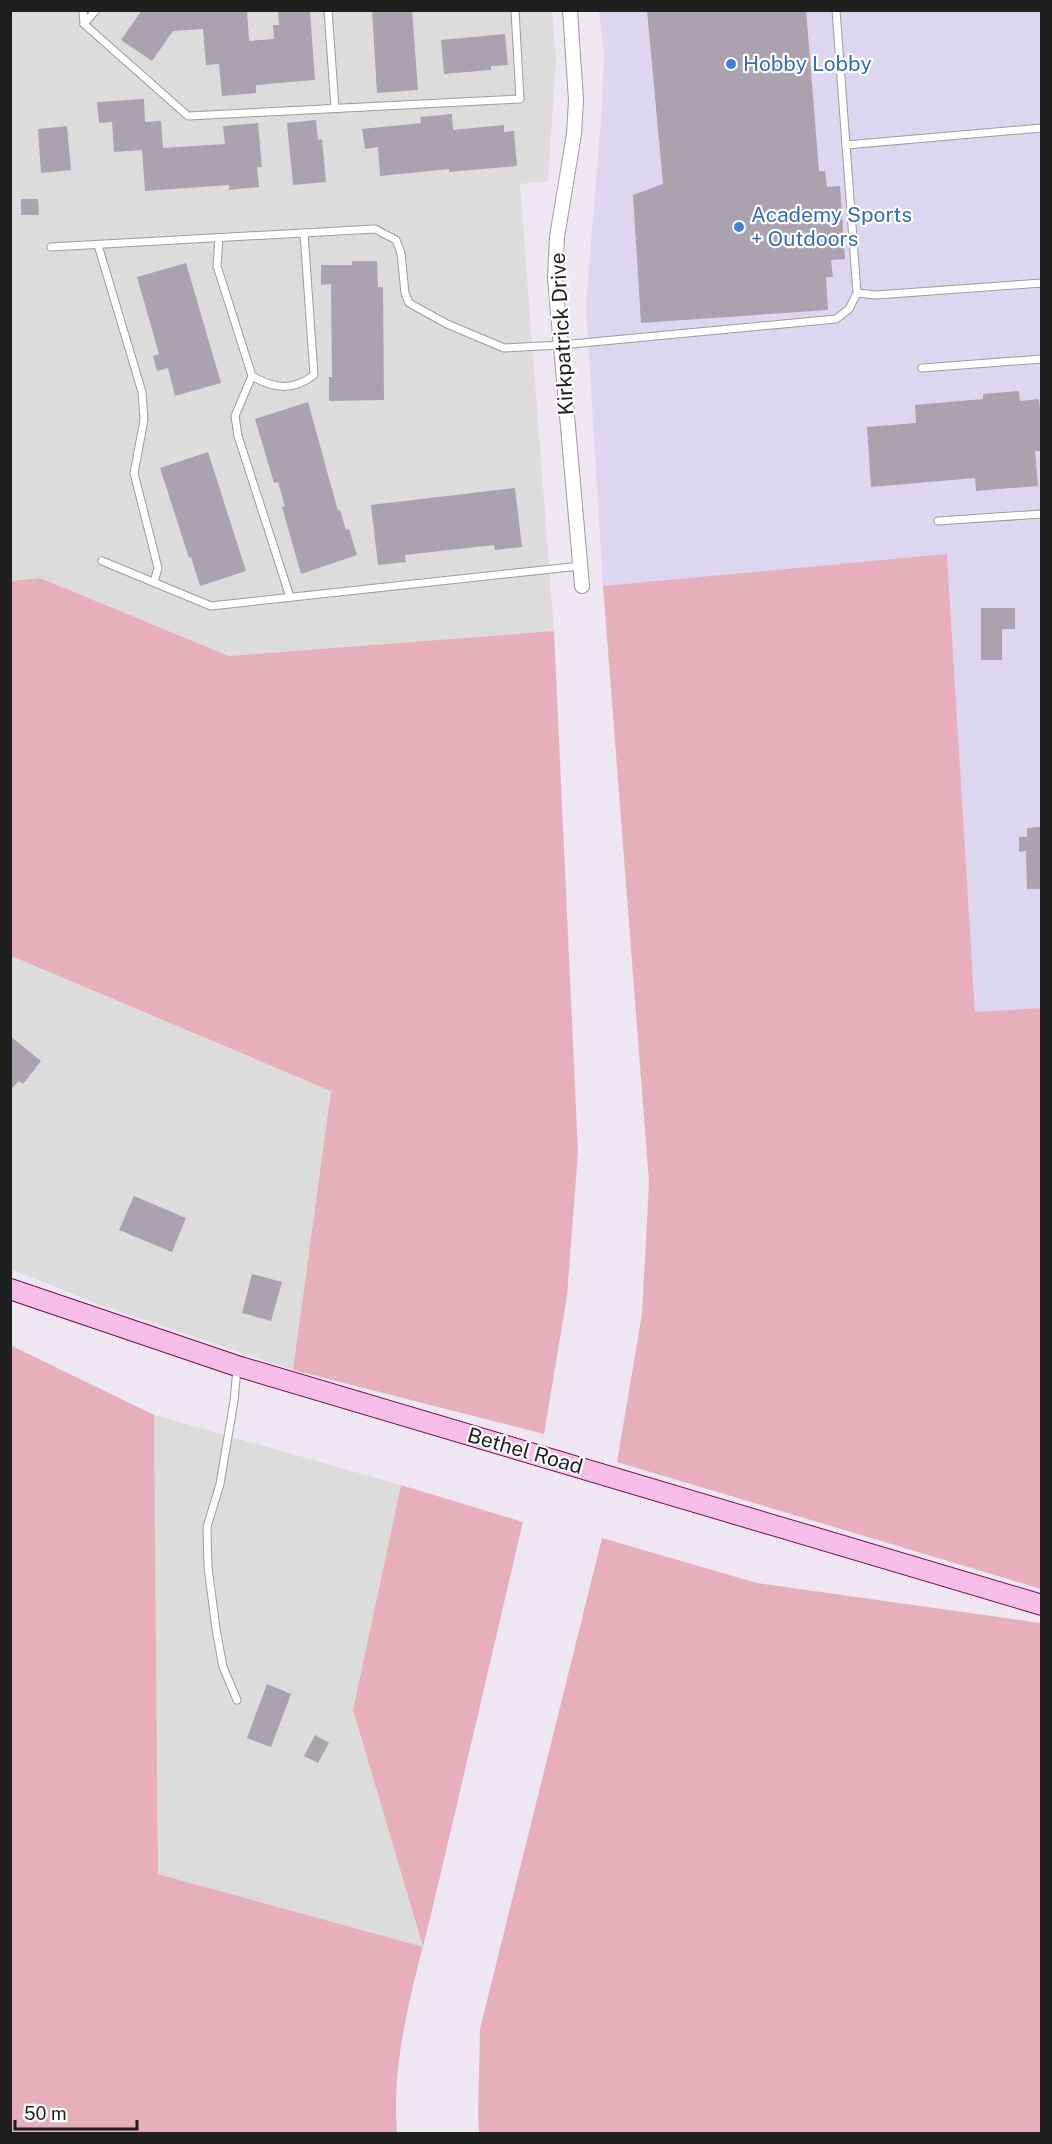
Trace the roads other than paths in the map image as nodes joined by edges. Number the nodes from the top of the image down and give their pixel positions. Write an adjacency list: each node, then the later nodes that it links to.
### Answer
1 (82, 10): 7 (lane)
2 (96, 10): 7 (lane)
3 (328, 10): 8 (lane)
4 (515, 10): 8 (lane)
5 (570, 10): 17 (street, Kirkpatrick Drive)
6 (836, 10): 10 (lane)
7 (84, 24): 8 (lane)
8 (335, 108)
9 (1041, 128): 10 (lane)
10 (846, 145): 16 (lane)
11 (304, 233): 12 (lane); 17 (lane); 20 (lane)
12 (219, 238): 13 (lane); 20 (lane)
13 (98, 244): 14 (lane); 25 (lane)
14 (51, 247)
15 (1041, 283): 16 (lane)
16 (857, 293): 17 (lane)
17 (561, 345): 24 (street, Kirkpatrick Drive)
18 (1041, 359): 19 (lane)
19 (922, 368)
20 (252, 376): 27 (lane)
21 (1041, 514): 22 (lane)
22 (938, 521)
23 (102, 561): 25 (lane)
24 (580, 566): 26 (street, Kirkpatrick Drive); 27 (lane)
25 (154, 582): 27 (lane)
26 (582, 586)
27 (290, 597)
28 (10, 1288): 29 (main road, Bethel Road)
29 (237, 1366): 30 (main road, Bethel Road); 31 (lane)
30 (1041, 1605)
31 (237, 1700)

